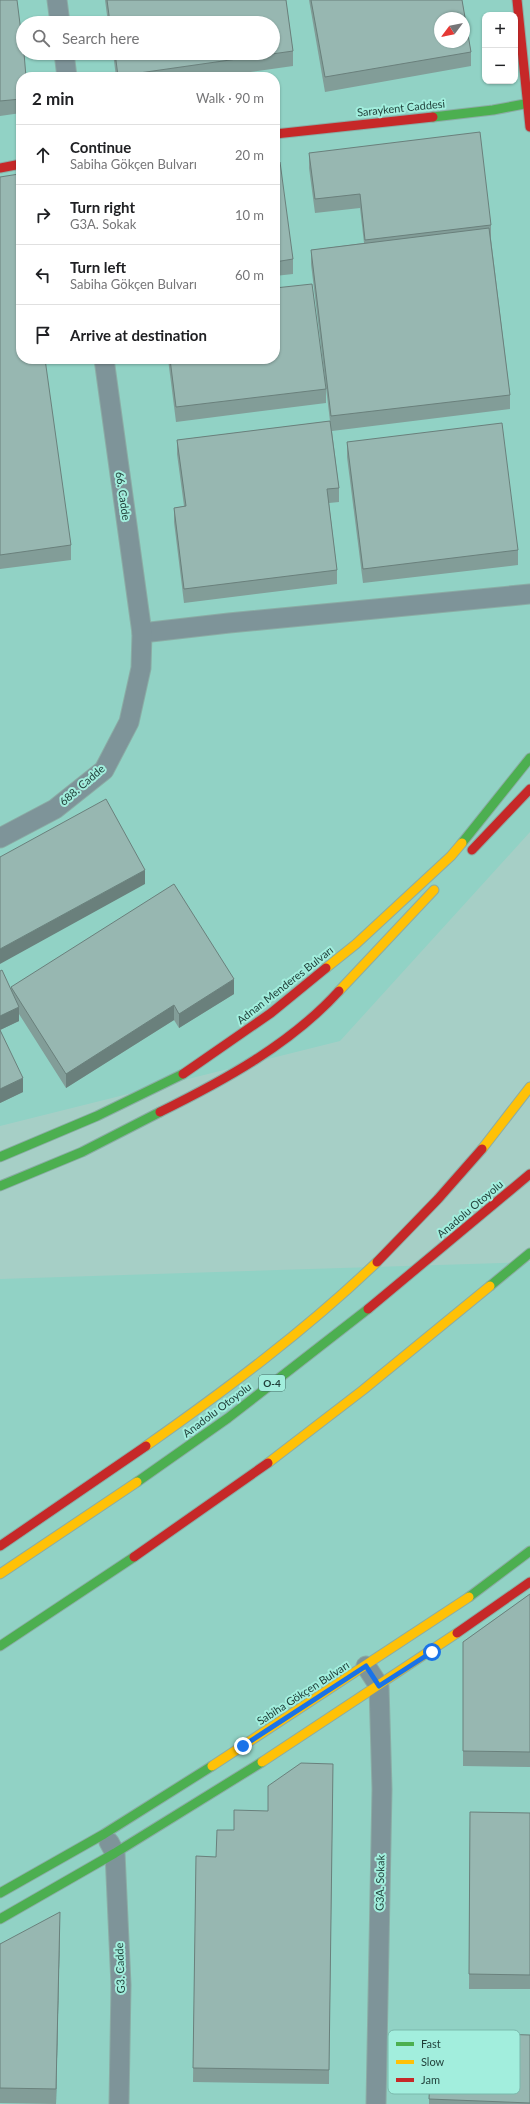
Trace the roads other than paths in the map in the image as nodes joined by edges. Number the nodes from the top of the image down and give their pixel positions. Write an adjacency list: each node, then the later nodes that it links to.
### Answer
1 (57, 0): 3 (street)
2 (517, 0): 6 (main road)
3 (59, 16)
4 (65, 60): 5 (street)
5 (66, 72)
6 (528, 103): 7 (main road); 8 (main road, Saraykent Caddesi)
7 (530, 127)
8 (280, 133)
9 (16, 165): 10 (main road)
10 (0, 168)
11 (105, 364): 13 (street, 66. Cadde)
12 (530, 594): 13 (street)
13 (142, 633): 16 (street, 688. Cadde)
14 (530, 758): 20 (main road, Adnan Menderes Bulvarı)
15 (530, 789): 17 (main road)
16 (0, 838)
17 (464, 859)
18 (442, 882): 22 (main road)
19 (530, 1087): 24 (main road)
20 (0, 1157)
21 (530, 1174): 26 (main road, Anadolu Otoyolu / O-4)
22 (0, 1186)
23 (530, 1253): 28 (main road)
24 (0, 1546)
25 (530, 1551): 29 (main road, Sabiha Gökçen Bulvarı)
26 (0, 1574)
27 (530, 1582): 30 (main road)
28 (0, 1646)
29 (366, 1666): 30 (street); 31 (main road, Sabiha Gökçen Bulvarı)
30 (379, 1686): 32 (main road); 36 (street, G3A. Sokak)
31 (104, 1834): 32 (street, G3. Cadde); 33 (main road, Sabiha Gökçen Bulvarı)
32 (115, 1853): 34 (main road); 35 (street, G3. Cadde)
33 (0, 1893)
34 (0, 1918)
35 (119, 2104)
36 (376, 2104)

